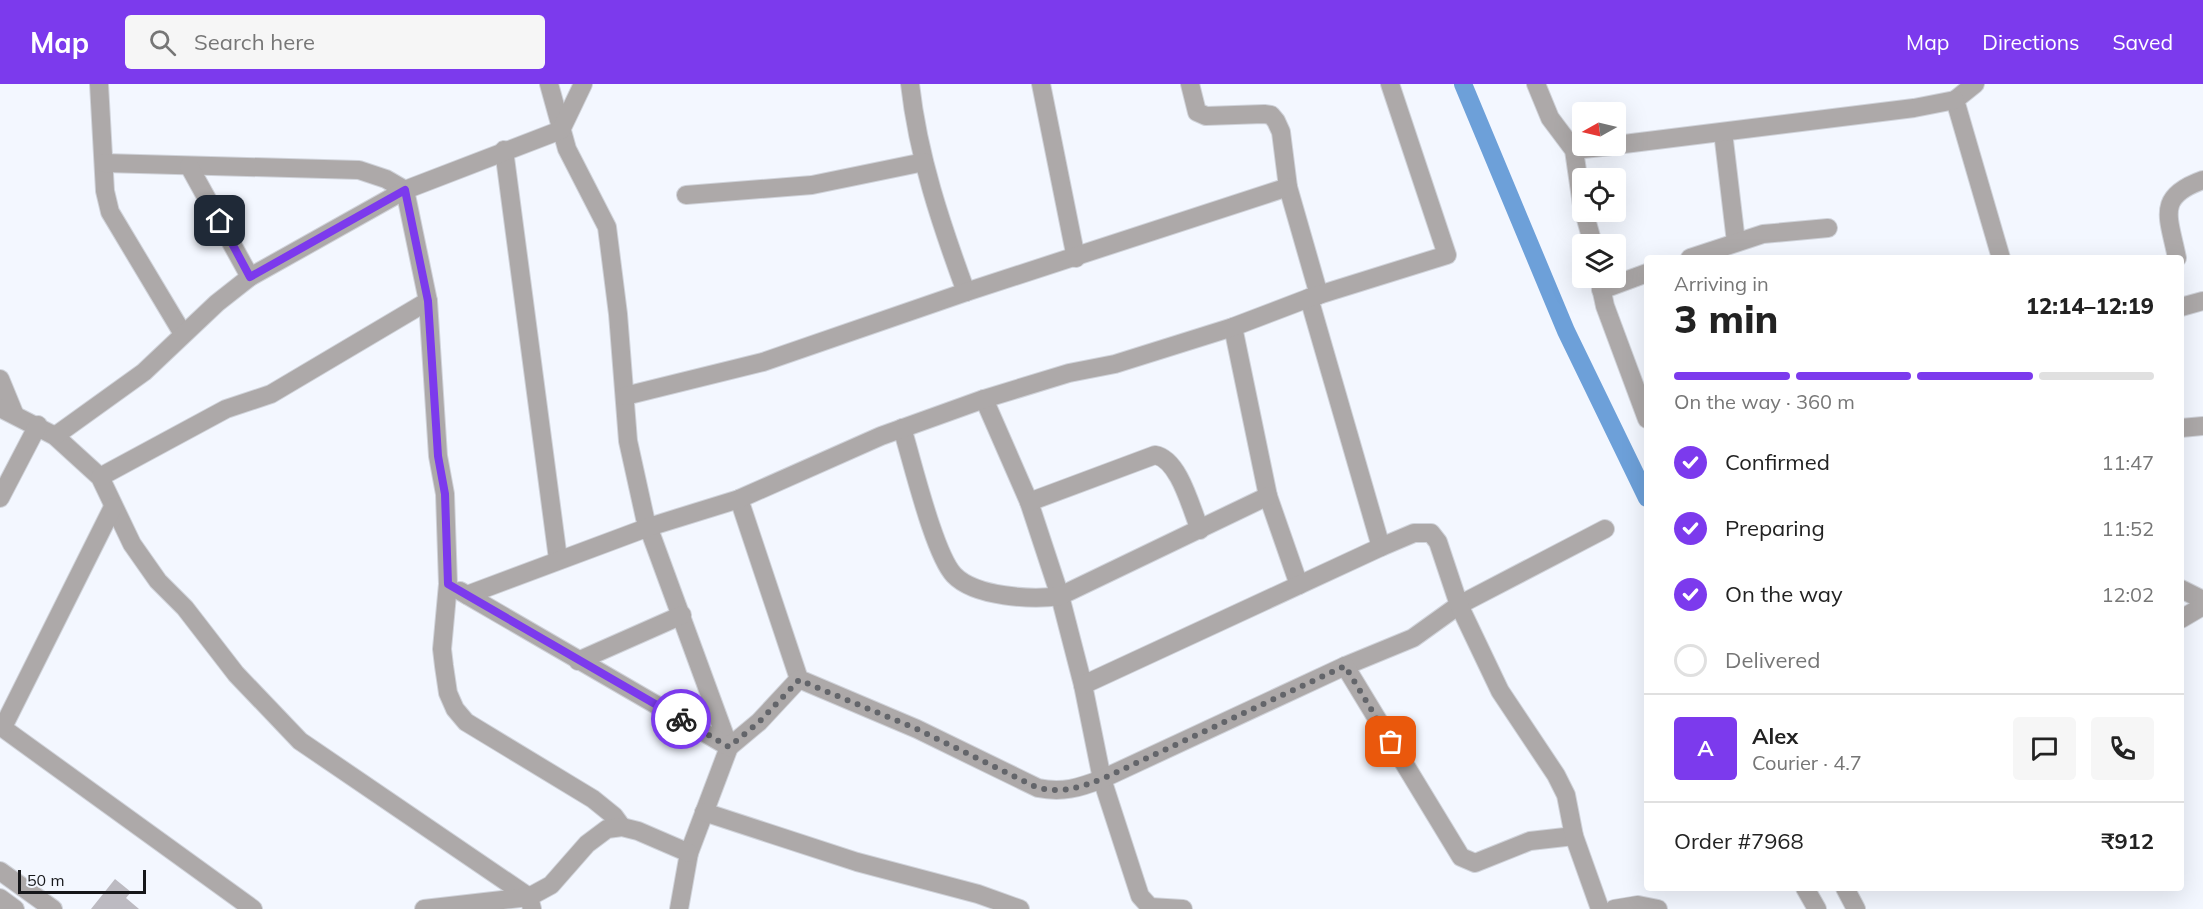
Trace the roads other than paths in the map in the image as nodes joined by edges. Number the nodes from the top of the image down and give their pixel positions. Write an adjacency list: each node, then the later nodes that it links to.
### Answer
1 (99, 84): 17 (street)
2 (549, 84): 11 (street)
3 (583, 84): 11 (street)
4 (910, 84): 16 (street)
5 (1041, 84): 28 (street)
6 (1190, 84): 20 (street)
7 (1390, 84): 34 (street)
8 (1536, 84): 14 (street)
9 (1975, 84): 10 (street)
10 (1955, 100): 12 (street); 26 (street)
11 (561, 130): 15 (street); 41 (street)
12 (1723, 132): 13 (street); 24 (street)
13 (1626, 143)
14 (1572, 147)
15 (504, 150): 21 (street); 60 (street)
16 (924, 162): 22 (street); 33 (street)
17 (104, 164): 18 (street); 39 (street)
18 (189, 166): 21 (street); 30 (street)
19 (2203, 180): 27 (street)
20 (1288, 187): 28 (street); 34 (street)
21 (405, 190): 30 (street); 35 (street)
22 (686, 195)
23 (1828, 228): 24 (street)
24 (1736, 242): 25 (street)
25 (1699, 255)
26 (2000, 255)
27 (2176, 255)
28 (1076, 258): 33 (street)
29 (1644, 274): 31 (street)
30 (250, 277): 39 (street)
31 (1626, 278)
32 (1601, 288): 44 (street)
33 (966, 292): 41 (street)
34 (1314, 297): 38 (street); 59 (street)
35 (428, 301): 50 (street); 61 (street)
36 (2203, 301): 37 (street)
37 (2184, 306)
38 (1233, 327): 42 (street); 51 (street)
39 (183, 334): 49 (street)
40 (0, 379): 43 (street)
41 (625, 396): 56 (street)
42 (984, 399): 47 (street); 54 (street)
43 (7, 410): 45 (street)
44 (1644, 411)
45 (38, 425): 49 (street); 52 (street)
46 (2203, 426): 48 (street)
47 (902, 428): 53 (street); 65 (street)
48 (2184, 428)
49 (55, 436): 50 (street)
50 (100, 477): 55 (street)
51 (1268, 496): 58 (street); 62 (street)
52 (0, 498)
53 (739, 499): 56 (street); 73 (street)
54 (1029, 502): 58 (street); 65 (street)
55 (113, 507): 75 (street); 86 (street)
56 (649, 527): 60 (street); 69 (street)
57 (1605, 529): 67 (street)
58 (1200, 530): 65 (street)
59 (1381, 547): 62 (street); 67 (street)
60 (558, 560): 64 (street)
61 (448, 584): 64 (street); 79 (street)
62 (1299, 585): 74 (street)
63 (2184, 590): 66 (street)
64 (467, 595): 71 (street)
65 (1060, 596): 74 (street)
66 (2203, 600)
67 (1459, 606): 72 (street); 80 (street)
68 (2203, 606): 70 (street)
69 (682, 615): 71 (street); 76 (street)
70 (2184, 617)
71 (578, 661): 76 (street)
72 (1345, 666): 77 (street); 80 (street)
73 (799, 680): 76 (street); 77 (street)
74 (1083, 686): 77 (street)
75 (1, 727): 90 (street)
76 (729, 747): 78 (street)
77 (1102, 779): 87 (street)
78 (704, 812): 81 (street); 93 (street)
79 (622, 827): 81 (street); 86 (street)
80 (1574, 836): 95 (street)
81 (689, 853): 92 (street)
82 (0, 871): 89 (street)
83 (1807, 891): 98 (street)
84 (1847, 891): 99 (street)
85 (0, 898): 88 (street)
86 (530, 903): 91 (street)
87 (1142, 907): 94 (street)
88 (15, 909)
89 (53, 909)
90 (253, 909)
91 (424, 909)
92 (679, 909)
93 (1020, 909)
94 (1183, 909)
95 (1600, 909)
96 (1614, 909): 97 (street)
97 (1658, 909)
98 (1817, 909)
99 (1856, 909)

